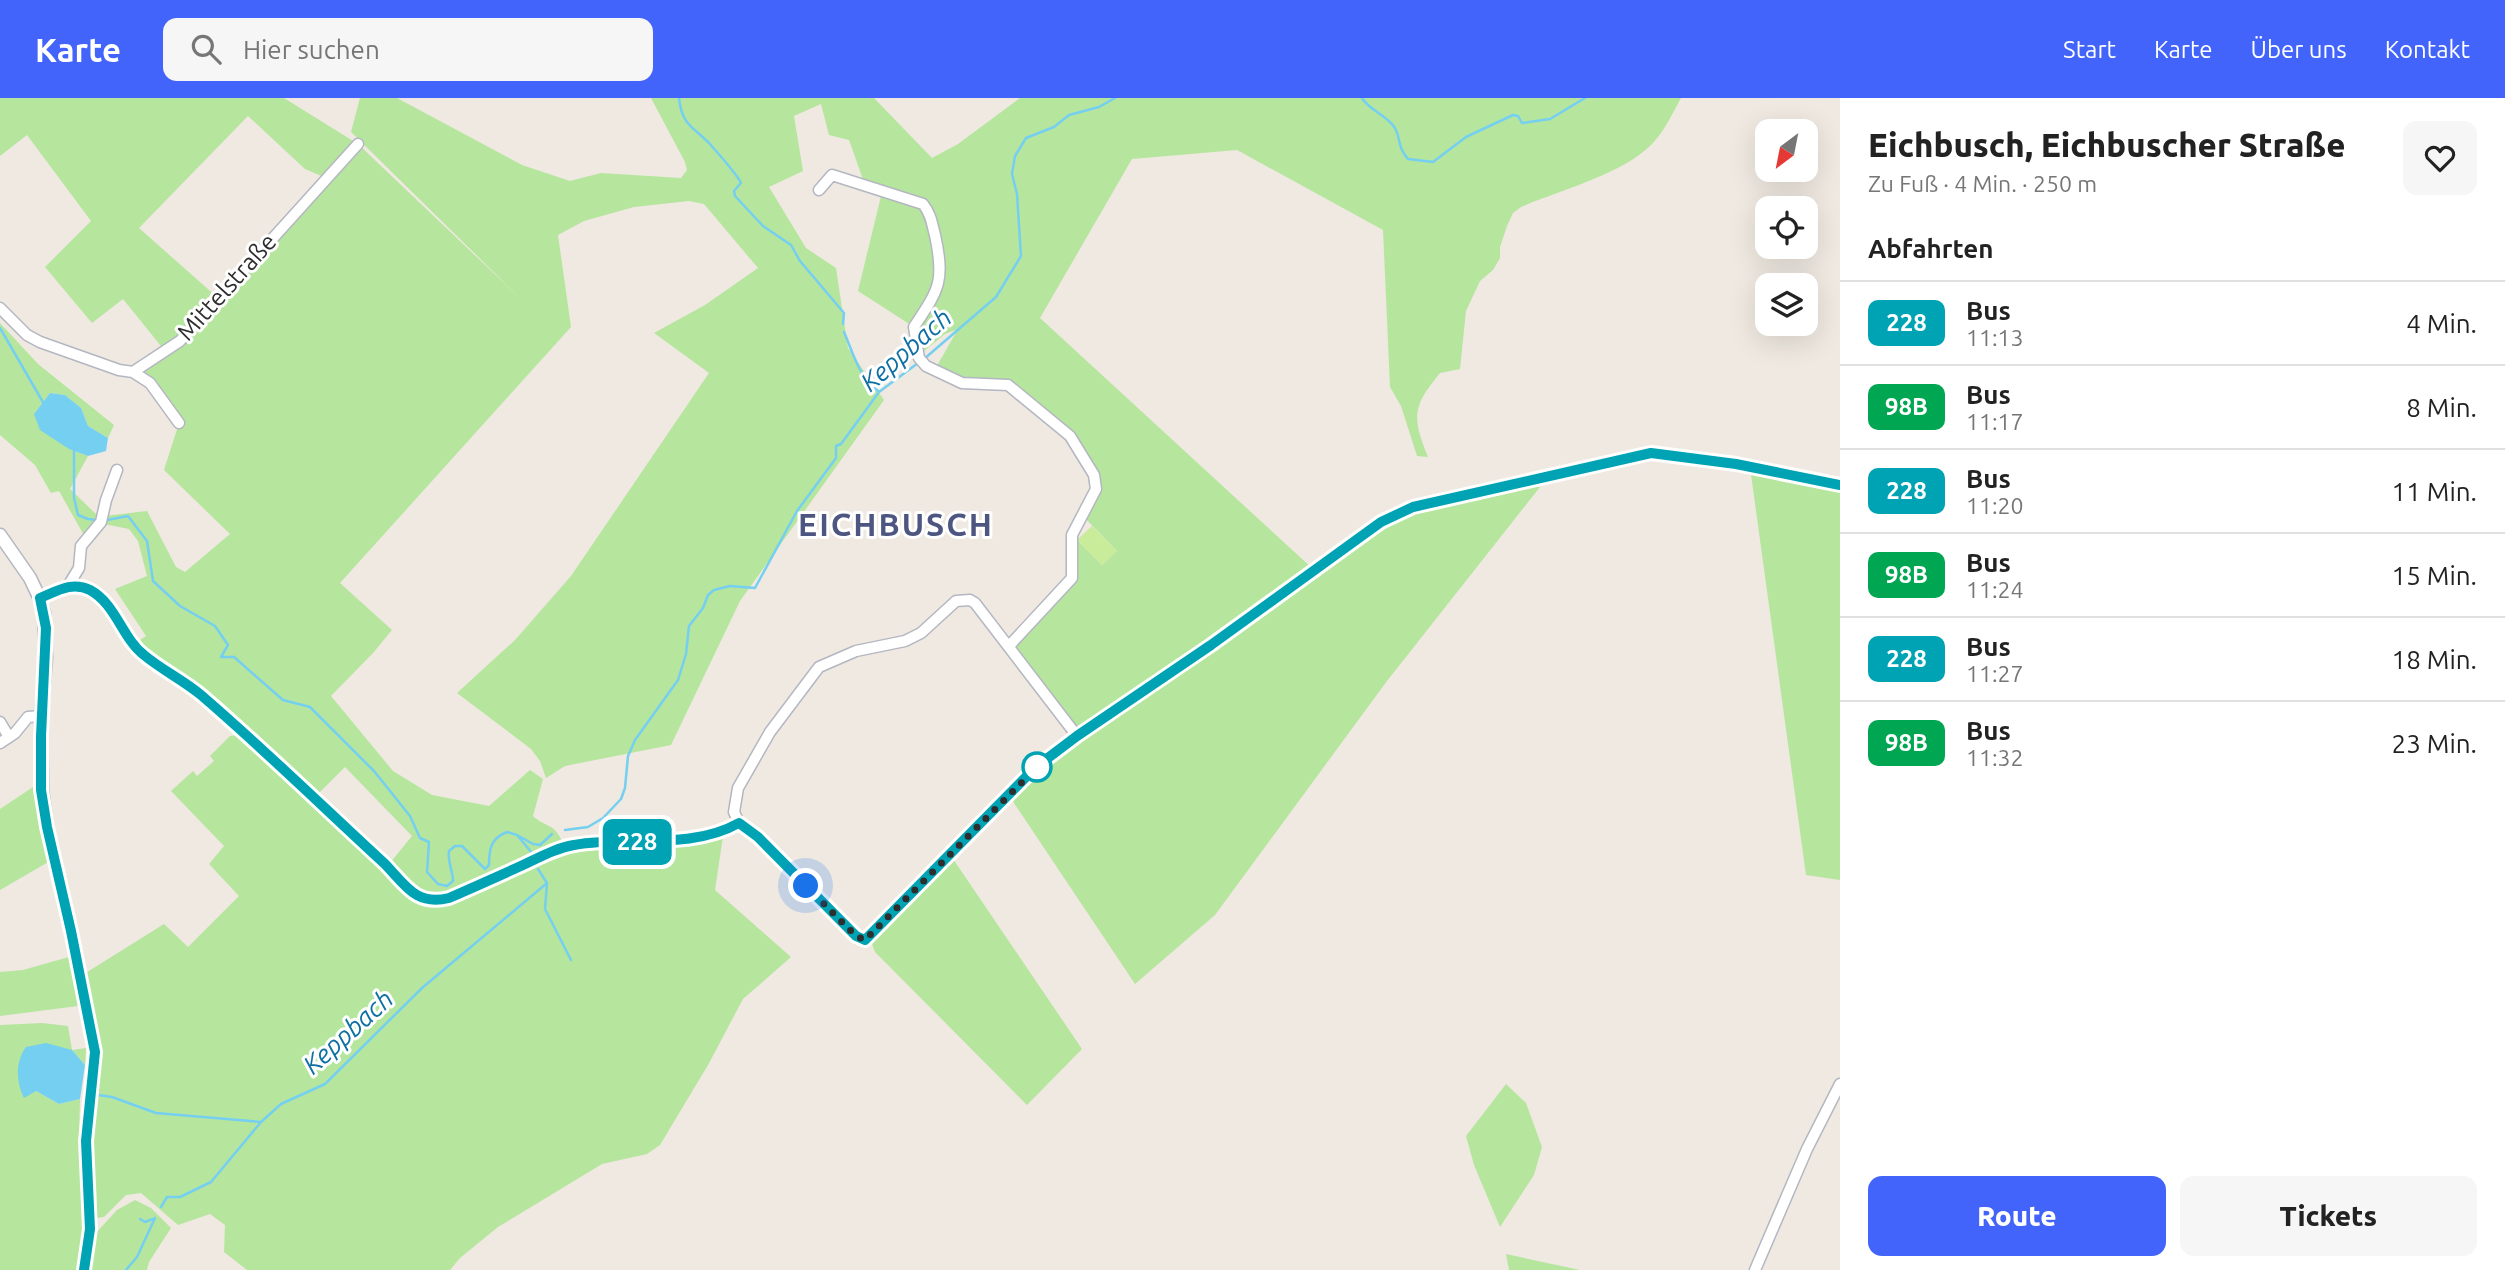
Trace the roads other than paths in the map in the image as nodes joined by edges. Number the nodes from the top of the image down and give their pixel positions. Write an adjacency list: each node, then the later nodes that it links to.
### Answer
1 (358, 144): 4 (street, Mittelstraße)
2 (819, 190): 11 (street)
3 (0, 307): 4 (street)
4 (133, 372): 5 (street)
5 (179, 423)
6 (117, 471): 9 (street)
7 (1840, 485): 14 (street)
8 (0, 535): 10 (street)
9 (68, 586): 10 (street); 16 (street)
10 (40, 598): 12 (street)
11 (1009, 646): 14 (street); 16 (street)
12 (41, 716): 15 (street); 18 (street)
13 (0, 722): 15 (street)
14 (1077, 736): 16 (street)
15 (4, 740)
16 (739, 823)
17 (1840, 1084): 19 (street)
18 (84, 1270)
19 (1755, 1270)

